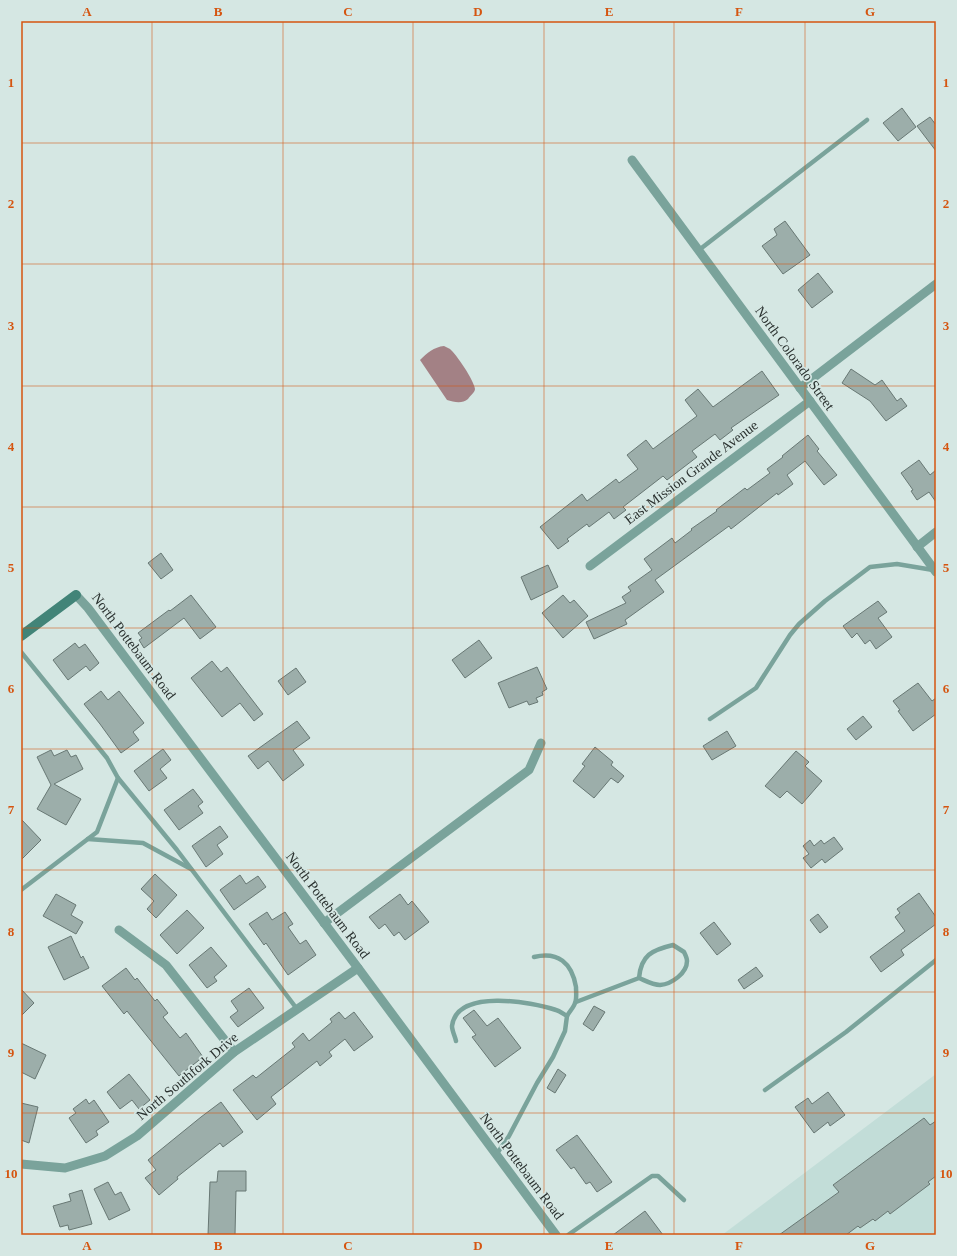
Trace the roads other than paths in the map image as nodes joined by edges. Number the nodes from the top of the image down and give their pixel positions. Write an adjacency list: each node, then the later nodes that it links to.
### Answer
1 (867, 120): 3 (lane)
2 (632, 160): 3 (street, North Colorado Street)
3 (699, 250): 5 (street, North Colorado Street)
4 (936, 284): 5 (street)
5 (800, 388): 6 (street, North Colorado Street)
6 (810, 401): 8 (street, North Colorado Street); 9 (street, East Mission Grande Avenue)
7 (936, 532): 8 (street)
8 (917, 547): 10 (street, North Colorado Street)
9 (590, 566)
10 (935, 571): 14 (lane)
11 (76, 595): 12 (street); 20 (street, North Pottebaum Road)
12 (21, 636)
13 (21, 652): 16 (lane)
14 (710, 719)
15 (541, 743): 20 (street)
16 (118, 778): 17 (lane); 18 (lane)
17 (88, 839): 18 (lane); 19 (lane)
18 (192, 870): 27 (lane)
19 (21, 890)
20 (324, 923): 24 (street, North Pottebaum Road)
21 (119, 930): 30 (street)
22 (534, 957): 26 (lane)
23 (936, 960): 31 (lane)
24 (358, 968): 27 (street, North Southfork Drive); 32 (street, North Pottebaum Road)
25 (639, 978): 25 (lane); 26 (lane)
26 (576, 1002): 28 (lane)
27 (297, 1009): 30 (street, North Southfork Drive)
28 (567, 1016): 29 (lane); 32 (lane)
29 (456, 1041)
30 (234, 1052): 33 (street, North Southfork Drive)
31 (765, 1090)
32 (496, 1155): 35 (street, North Pottebaum Road)
33 (21, 1164)
34 (684, 1200): 36 (lane)
35 (556, 1235)
36 (568, 1235)

